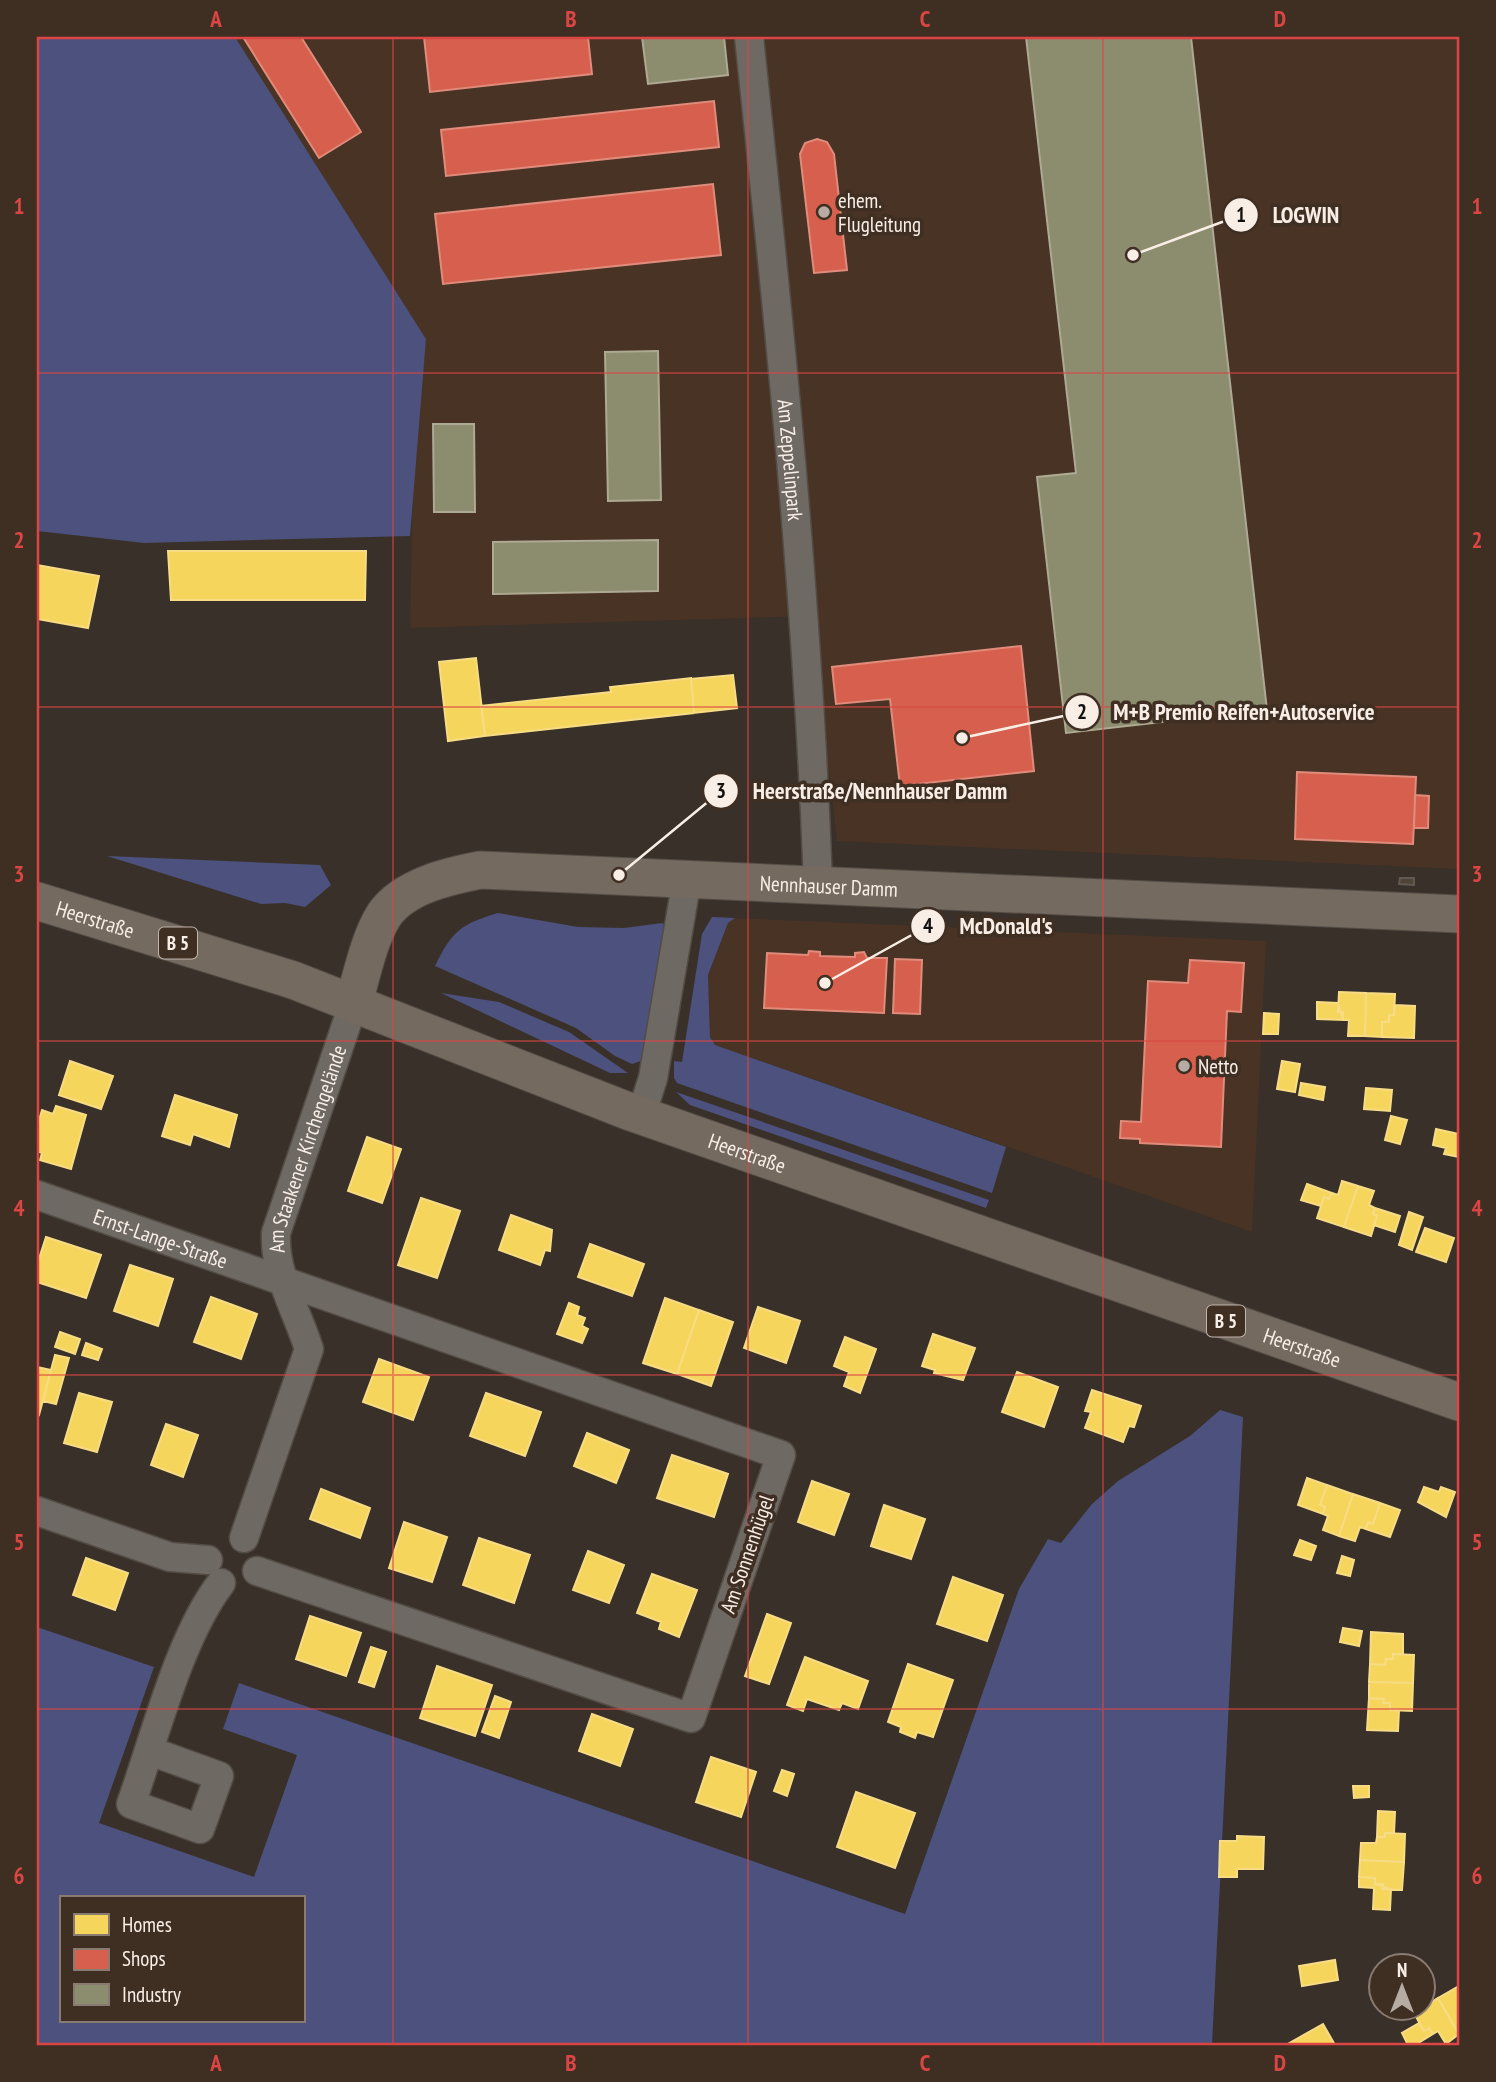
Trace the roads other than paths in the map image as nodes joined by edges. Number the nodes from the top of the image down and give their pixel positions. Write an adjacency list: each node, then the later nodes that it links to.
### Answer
1 (749, 37): 3 (street, Am Zeppelinpark)
2 (687, 879): 3 (main road, Nennhauser Damm); 6 (main road, Nennhauser Damm); 7 (street)
3 (818, 886): 5 (main road, Nennhauser Damm)
4 (37, 901): 6 (main road, Heerstraße / B 5)
5 (1459, 914)
6 (354, 1002): 7 (main road, Heerstraße / B 5); 9 (street, Am Staakener Kirchengelände)
7 (642, 1116): 10 (main road, Heerstraße / B 5)
8 (37, 1195): 9 (street, Ernst-Lange-Straße)
9 (284, 1283): 12 (street, Am Staakener Kirchengelände); 13 (street, Am Sonnenhügel)
10 (1459, 1402)
11 (37, 1511): 14 (street)
12 (244, 1538): 13 (street); 14 (street)
13 (257, 1571): 14 (street)
14 (215, 1572): 15 (street)
15 (150, 1751)

